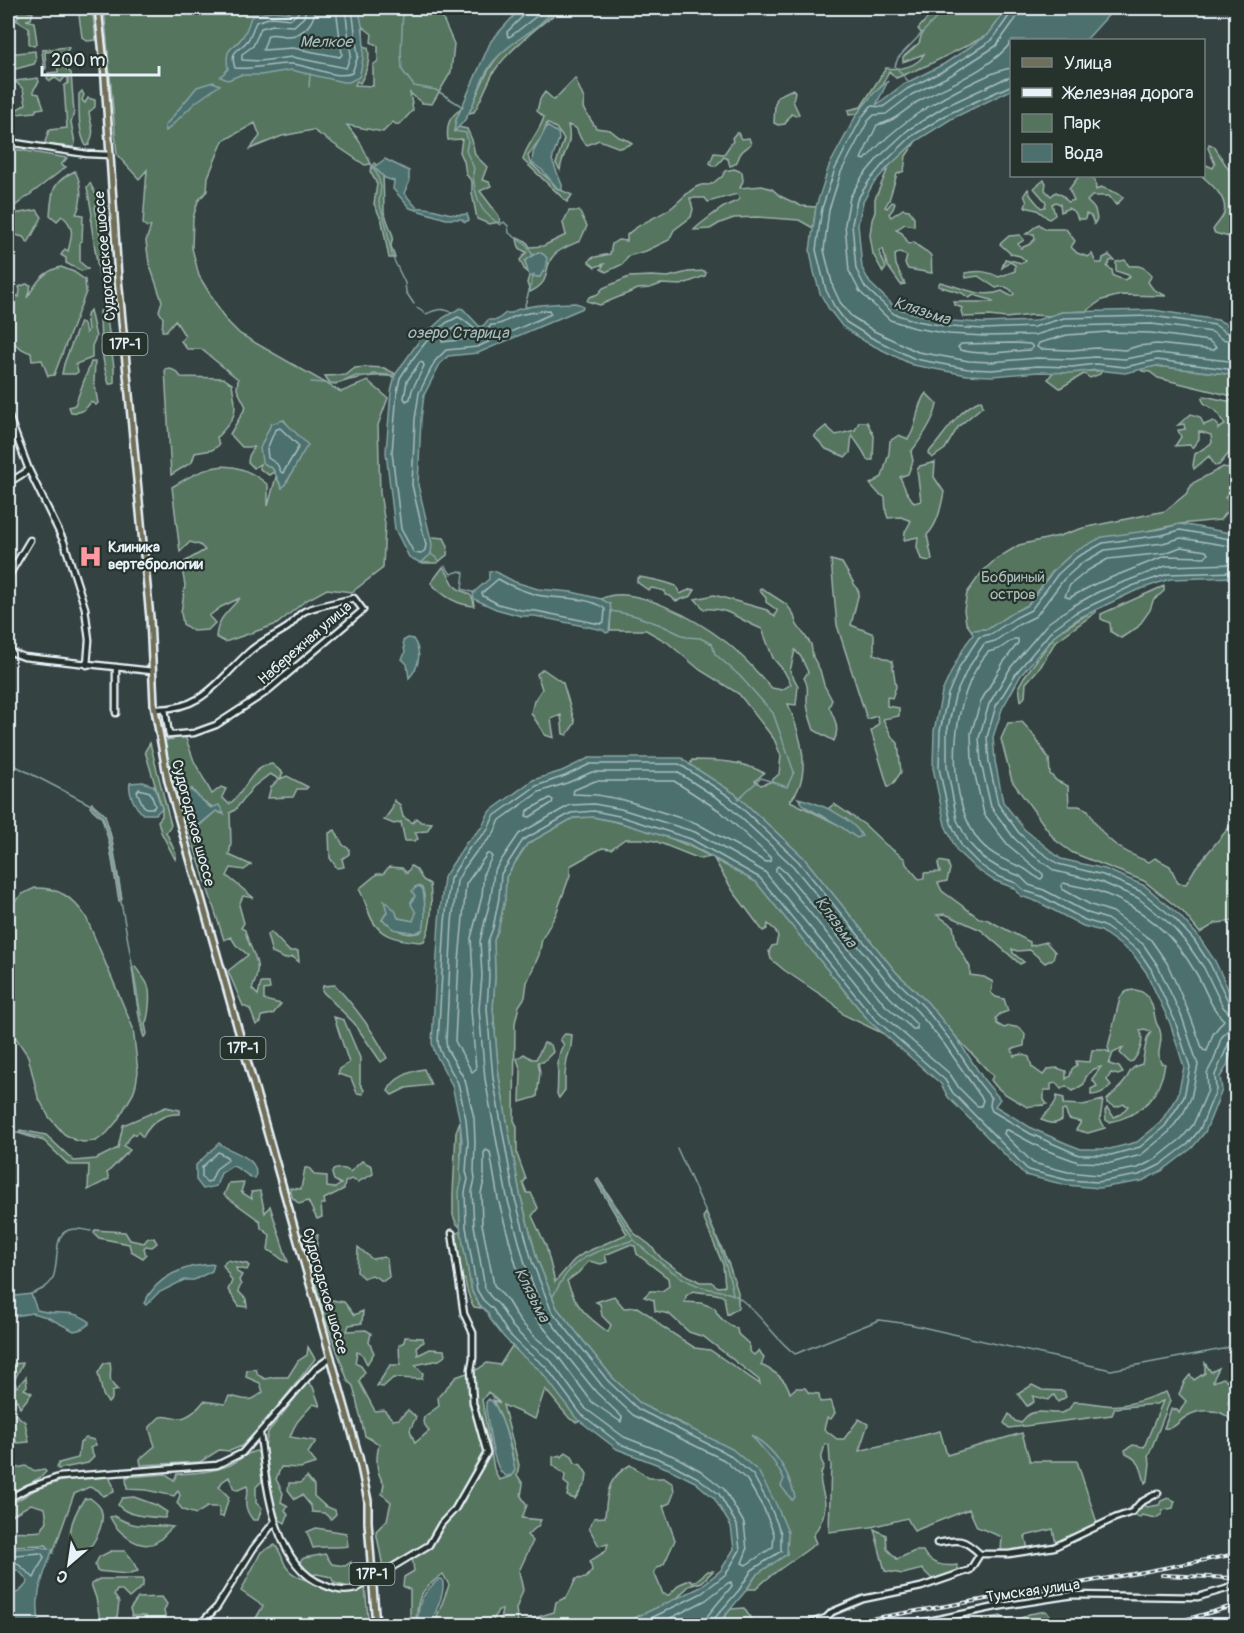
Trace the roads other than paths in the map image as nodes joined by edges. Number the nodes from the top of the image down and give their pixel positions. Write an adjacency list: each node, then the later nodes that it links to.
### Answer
1 (98, 8): 3 (main road, Судогодское шоссе / 17Р-1)
2 (8, 142): 3 (street)
3 (109, 155): 12 (main road, Судогодское шоссе / 17Р-1)
4 (8, 414): 5 (street)
5 (29, 470): 6 (street); 10 (street)
6 (8, 483)
7 (30, 540): 8 (street)
8 (8, 578)
9 (8, 651): 10 (street)
10 (87, 665): 11 (street)
11 (116, 667): 12 (street); 15 (street)
12 (152, 671): 13 (main road, Судогодское шоссе / 17Р-1)
13 (154, 709): 14 (street, Набережная улица); 17 (main road, Судогодское шоссе / 17Р-1)
14 (165, 709): 14 (street, Набережная улица)
15 (116, 713)
16 (452, 1233): 21 (street)
17 (331, 1357): 18 (street); 26 (main road, Судогодское шоссе / 17Р-1, bridge)
18 (260, 1434): 20 (street); 21 (street)
19 (1158, 1493): 23 (street)
20 (8, 1499)
21 (275, 1521): 25 (street)
22 (937, 1543): 23 (street)
23 (980, 1554): 27 (street)
24 (1236, 1584): 28 (street, Тумская улица)
25 (198, 1626)
26 (376, 1626)
27 (802, 1626)
28 (904, 1626)

